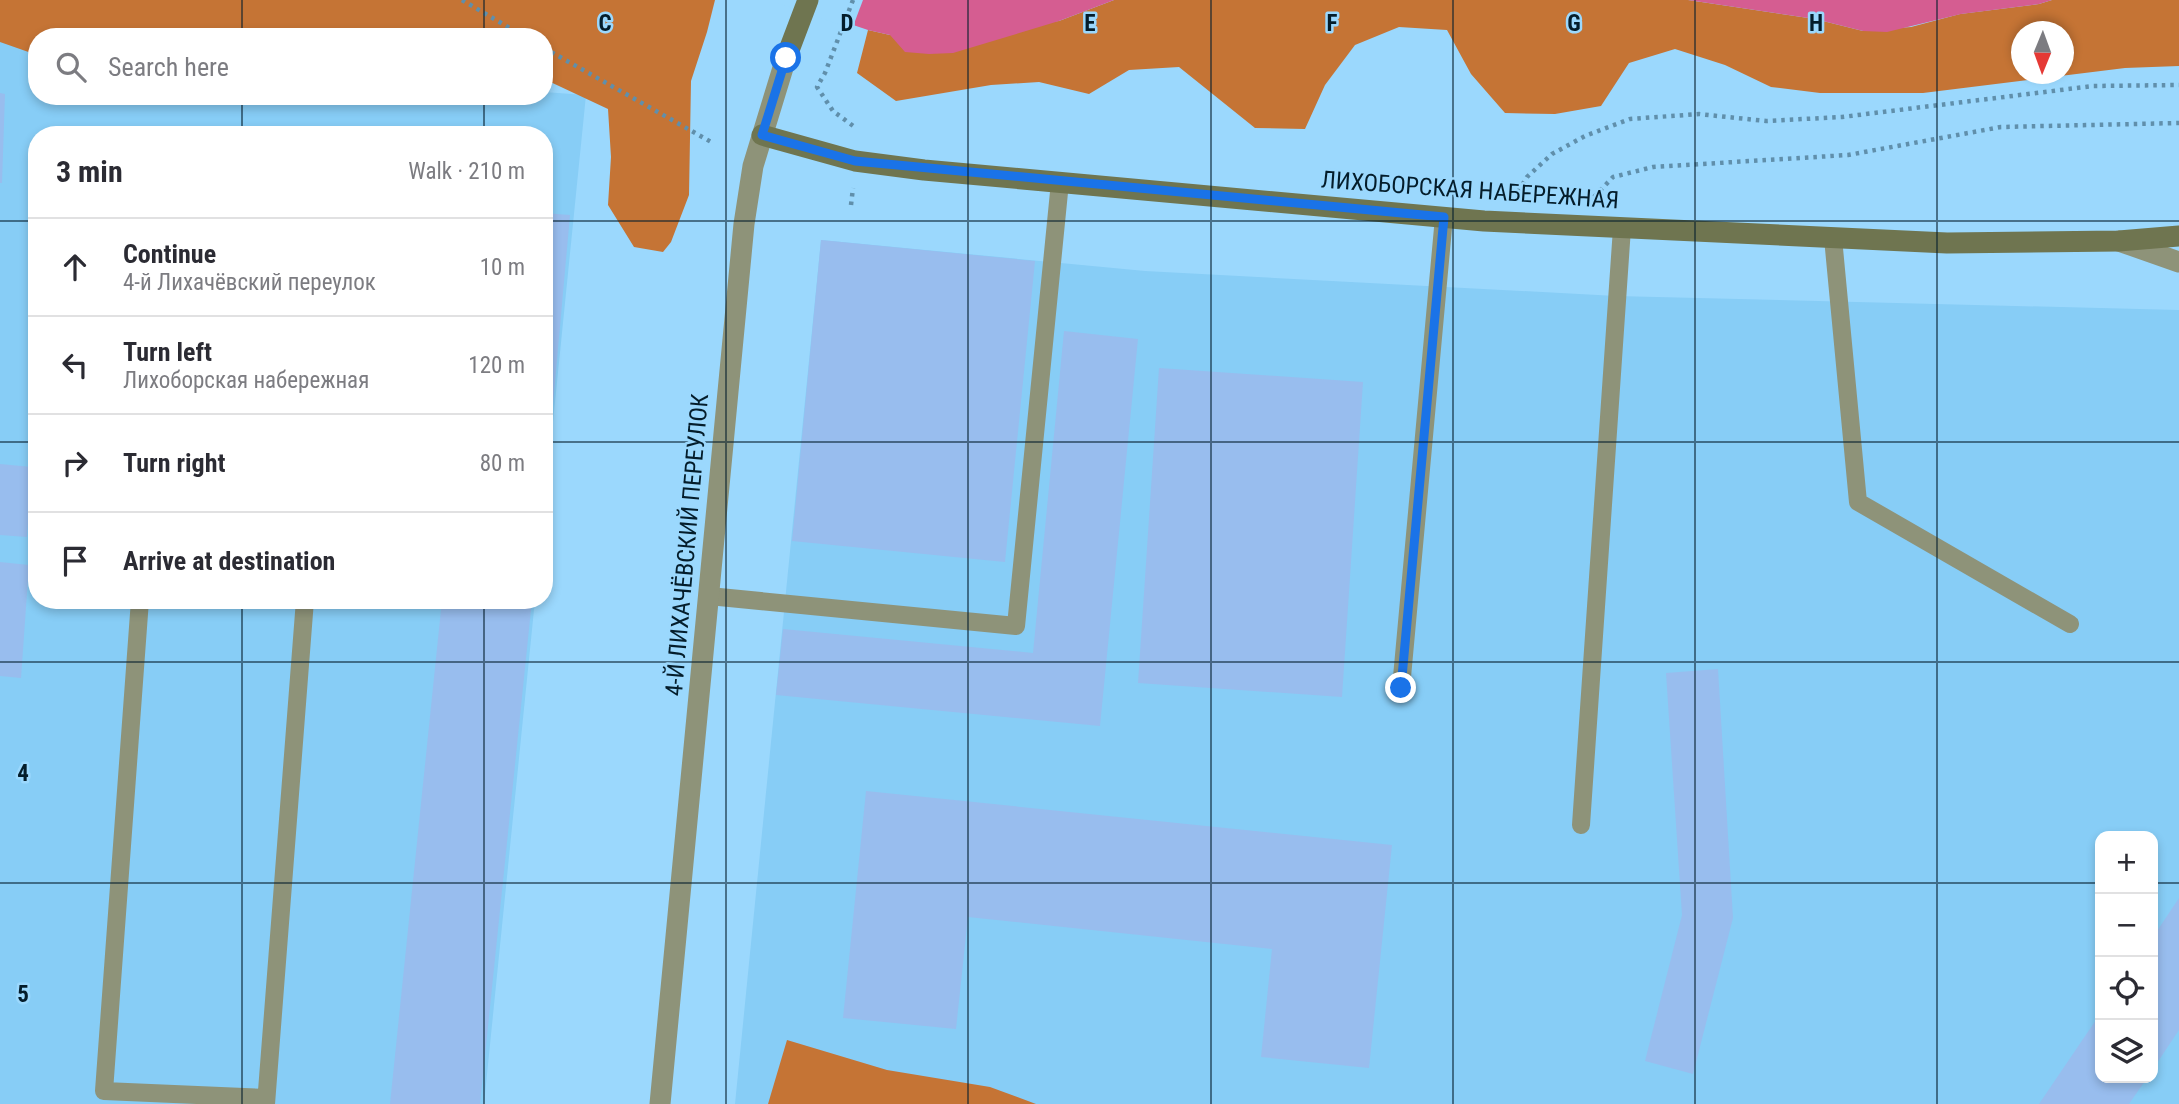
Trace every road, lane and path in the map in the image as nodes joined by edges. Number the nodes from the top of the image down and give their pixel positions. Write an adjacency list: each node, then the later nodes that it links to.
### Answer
1 (462, 0): 4 (path)
2 (808, 0): 9 (street, 4-Й ЛИХАЧЁВСКИЙ ПЕРЕУЛОК)
3 (853, 0): 8 (path)
4 (510, 28)
5 (553, 53): 10 (path)
6 (2179, 85): 12 (path)
7 (2179, 123): 13 (path)
8 (868, 130)
9 (762, 135): 11 (street, ЛИХОБОРСКАЯ НАБЕРЕЖНАЯ); 20 (street, 4-Й ЛИХАЧЁВСКИЙ ПЕРЕУЛОК)
10 (713, 143)
11 (1060, 182): 14 (street, ЛИХОБОРСКАЯ НАБЕРЕЖНАЯ); 20 (lane)
12 (1528, 197)
13 (1604, 201)
14 (1444, 217): 15 (street, ЛИХОБОРСКАЯ НАБЕРЕЖНАЯ); 24 (lane)
15 (1622, 228): 17 (street, ЛИХОБОРСКАЯ НАБЕРЕЖНАЯ); 25 (lane)
16 (2179, 236): 18 (street, ЛИХОБОРСКАЯ НАБЕРЕЖНАЯ)
17 (1833, 238): 18 (street, ЛИХОБОРСКАЯ НАБЕРЕЖНАЯ); 23 (lane)
18 (2119, 241): 19 (street)
19 (2179, 262)
20 (709, 596): 27 (street, 4-Й ЛИХАЧЁВСКИЙ ПЕРЕУЛОК)
21 (139, 609): 26 (lane)
22 (304, 609): 26 (lane)
23 (2070, 624)
24 (1401, 688)
25 (1581, 825)
26 (266, 1101)
27 (660, 1104)

